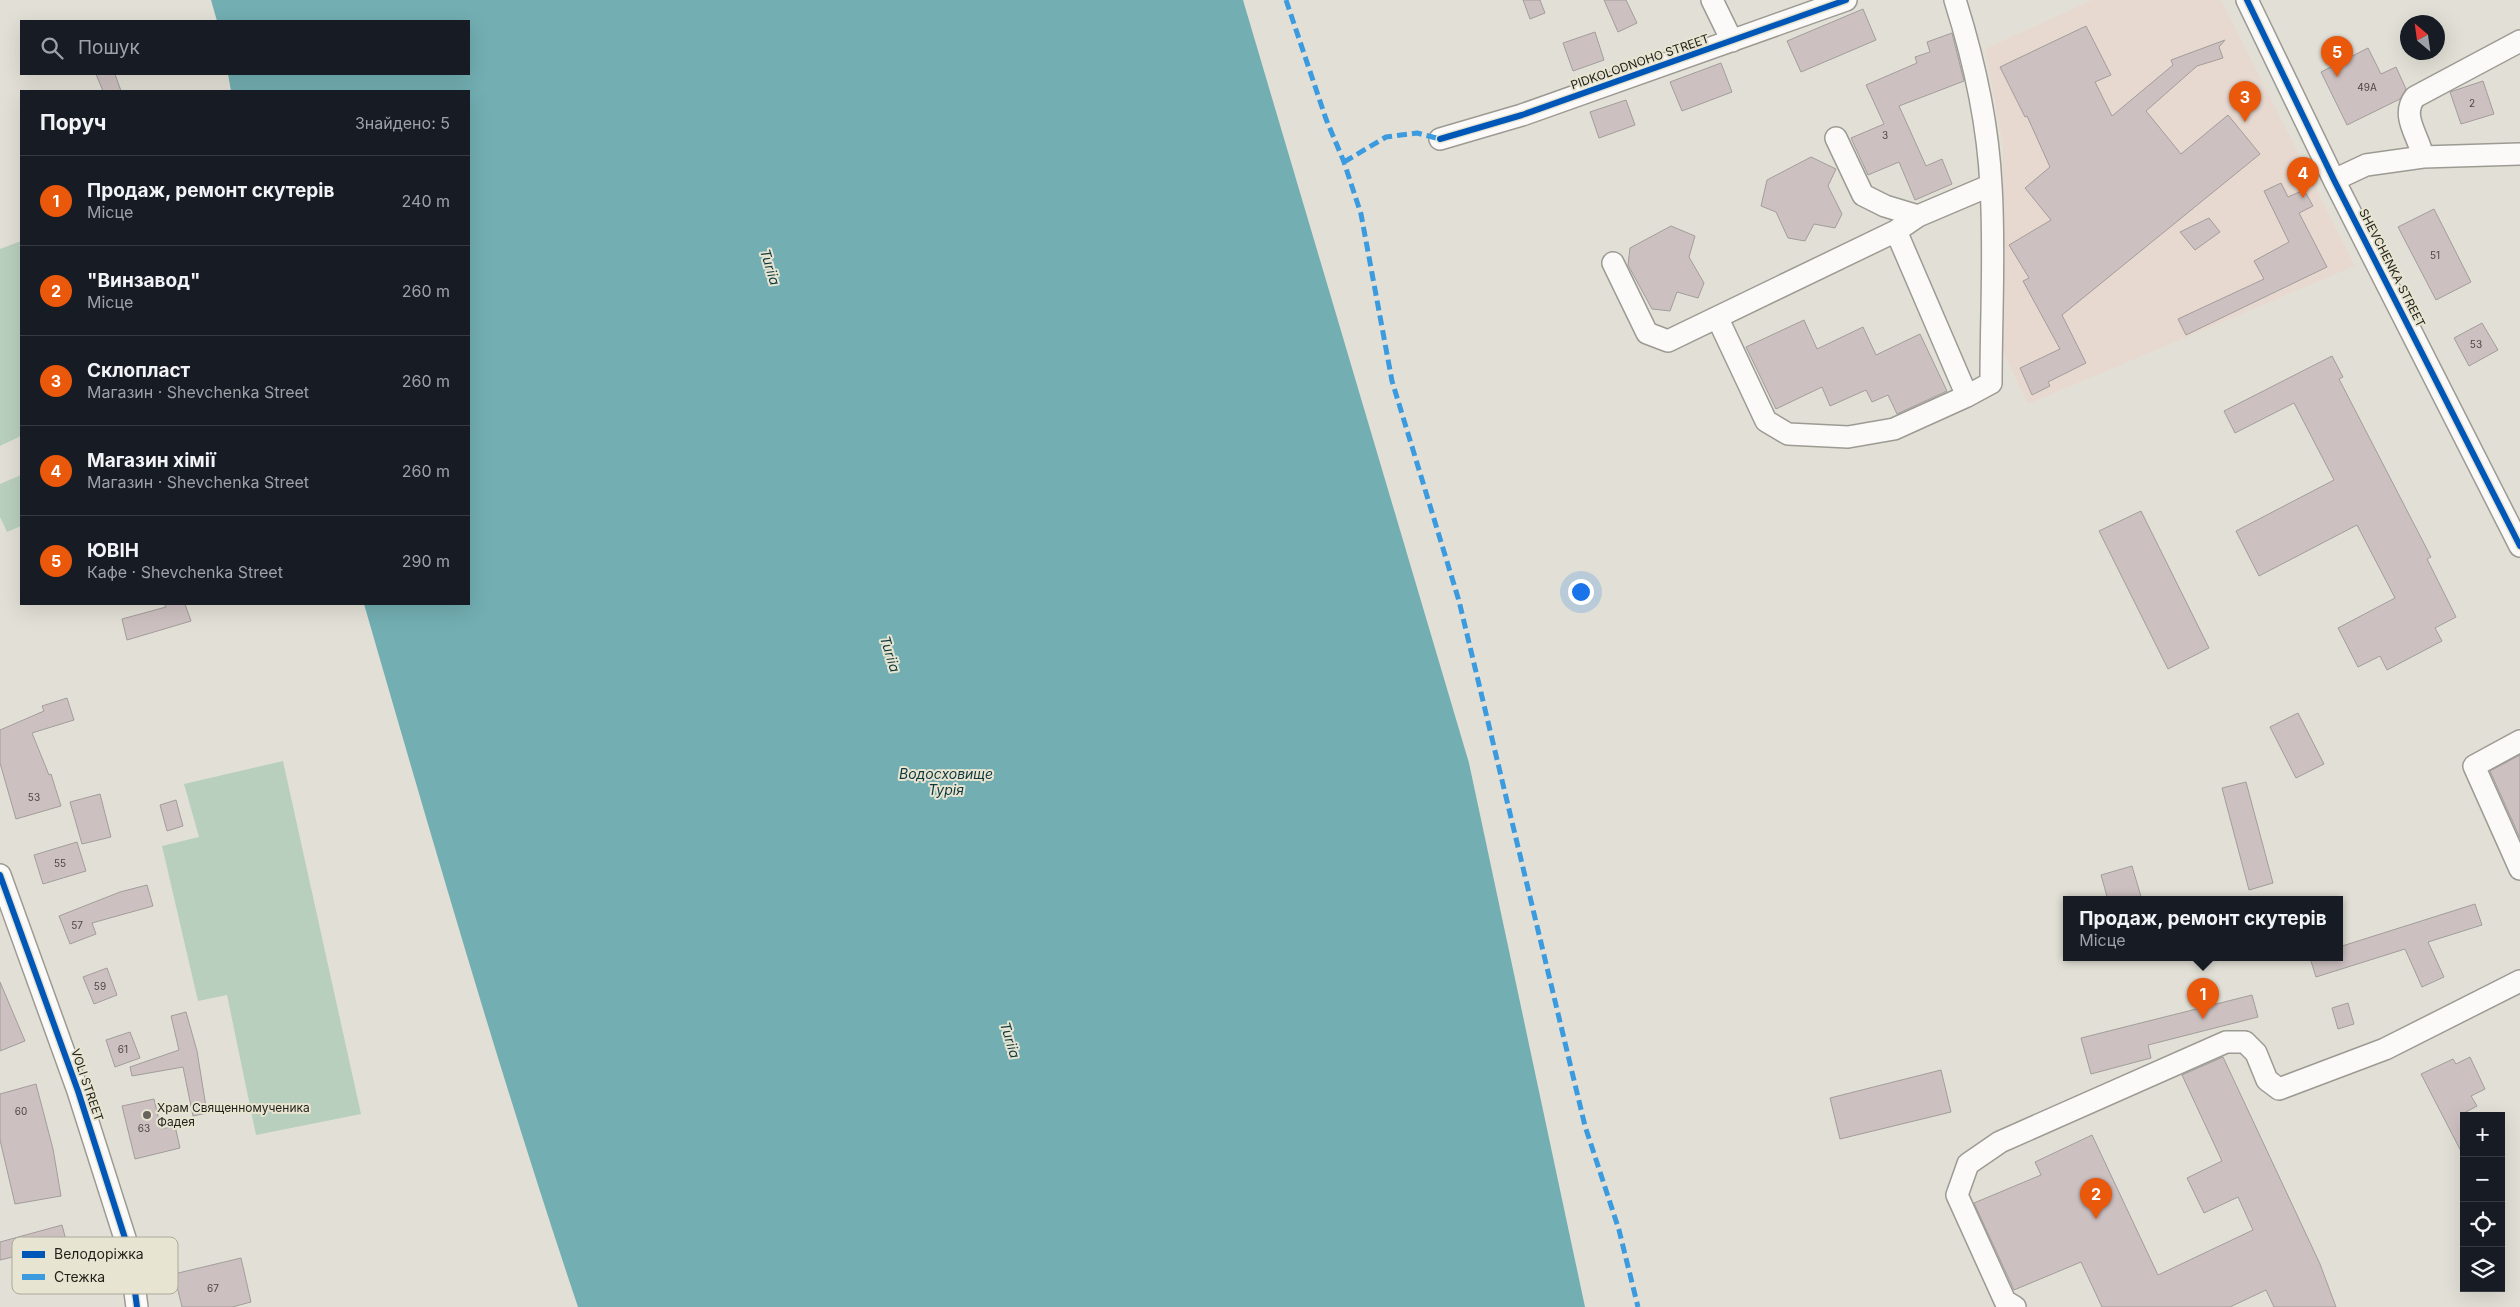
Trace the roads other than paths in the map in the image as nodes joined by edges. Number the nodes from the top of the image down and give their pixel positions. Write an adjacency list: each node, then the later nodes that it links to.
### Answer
1 (1712, 0): 5 (street)
2 (1846, 0): 5 (street, PIDKOLODNOHO STREET)
3 (1955, 0): 12 (street)
4 (2248, 0): 11 (street, SHEVCHENKA STREET)
5 (1732, 41): 8 (street, PIDKOLODNOHO STREET)
6 (2520, 41): 10 (street)
7 (1836, 138): 13 (street)
8 (1440, 139)
9 (2520, 154): 10 (street)
10 (2423, 157): 11 (street)
11 (2334, 180): 18 (street, SHEVCHENKA STREET)
12 (1991, 185): 13 (street); 17 (street)
13 (1918, 216): 14 (street)
14 (1896, 231): 16 (street); 17 (street)
15 (1613, 263): 16 (street)
16 (1718, 319): 17 (street)
17 (1967, 396)
18 (2520, 546)
19 (2520, 741): 20 (street)
20 (2520, 868)
21 (0, 875): 23 (street, VOLI STREET)
22 (2520, 981): 26 (street)
23 (125, 1237)
24 (135, 1294): 25 (street, VOLI STREET)
25 (137, 1307)
26 (2015, 1307)

